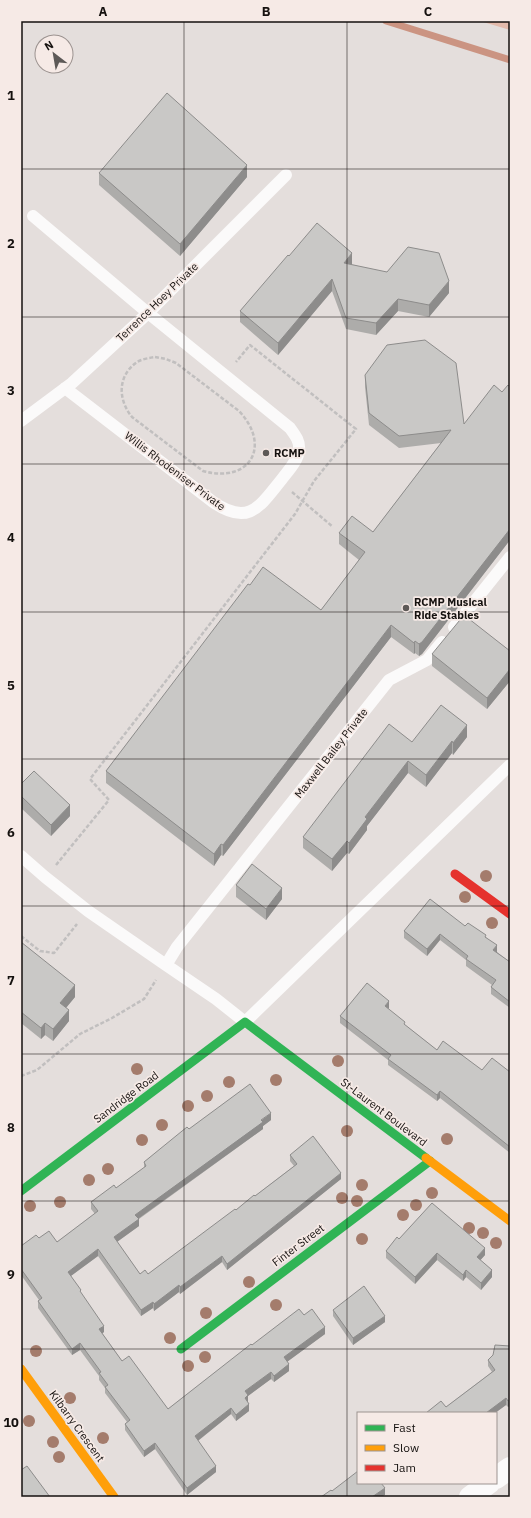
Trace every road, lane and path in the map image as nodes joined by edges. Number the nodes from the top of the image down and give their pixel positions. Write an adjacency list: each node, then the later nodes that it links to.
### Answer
1 (286, 175): 3 (lane, Terrence Hoey Private)
2 (33, 216): 3 (lane, Willis Rhodeniser Private)
3 (148, 313): 4 (lane, Willis Rhodeniser Private); 5 (lane, Terrence Hoey Private)
4 (224, 375): 8 (lane, Willis Rhodeniser Private); 9 (path)
5 (66, 388): 7 (lane, Terrence Hoey Private); 8 (lane, Willis Rhodeniser Private)
6 (132, 417): 6 (path)
7 (21, 421)
8 (279, 482): 9 (path)
9 (302, 501): 10 (path); 15 (path)
10 (333, 528)
11 (510, 557): 19 (lane, Maxwell Bailey Private)
12 (510, 765): 20 (lane)
13 (21, 856): 15 (lane)
14 (455, 874): 17 (street)
15 (45, 877): 16 (lane)
16 (88, 911): 18 (path); 19 (lane)
17 (510, 914)
18 (21, 936)
19 (166, 965): 20 (lane); 21 (path)
20 (245, 1022): 22 (street, St-Laurent Boulevard); 23 (street, Sandridge Road)
21 (21, 1076)
22 (430, 1161): 24 (street, St-Laurent Boulevard); 25 (street, Finter Street)
23 (21, 1191)
24 (510, 1221)
25 (181, 1349)
26 (21, 1369): 30 (street, Kilbarry Crescent)
27 (510, 1468): 28 (street)
28 (497, 1477)
29 (488, 1484): 31 (street)
30 (114, 1497)
31 (470, 1497)

